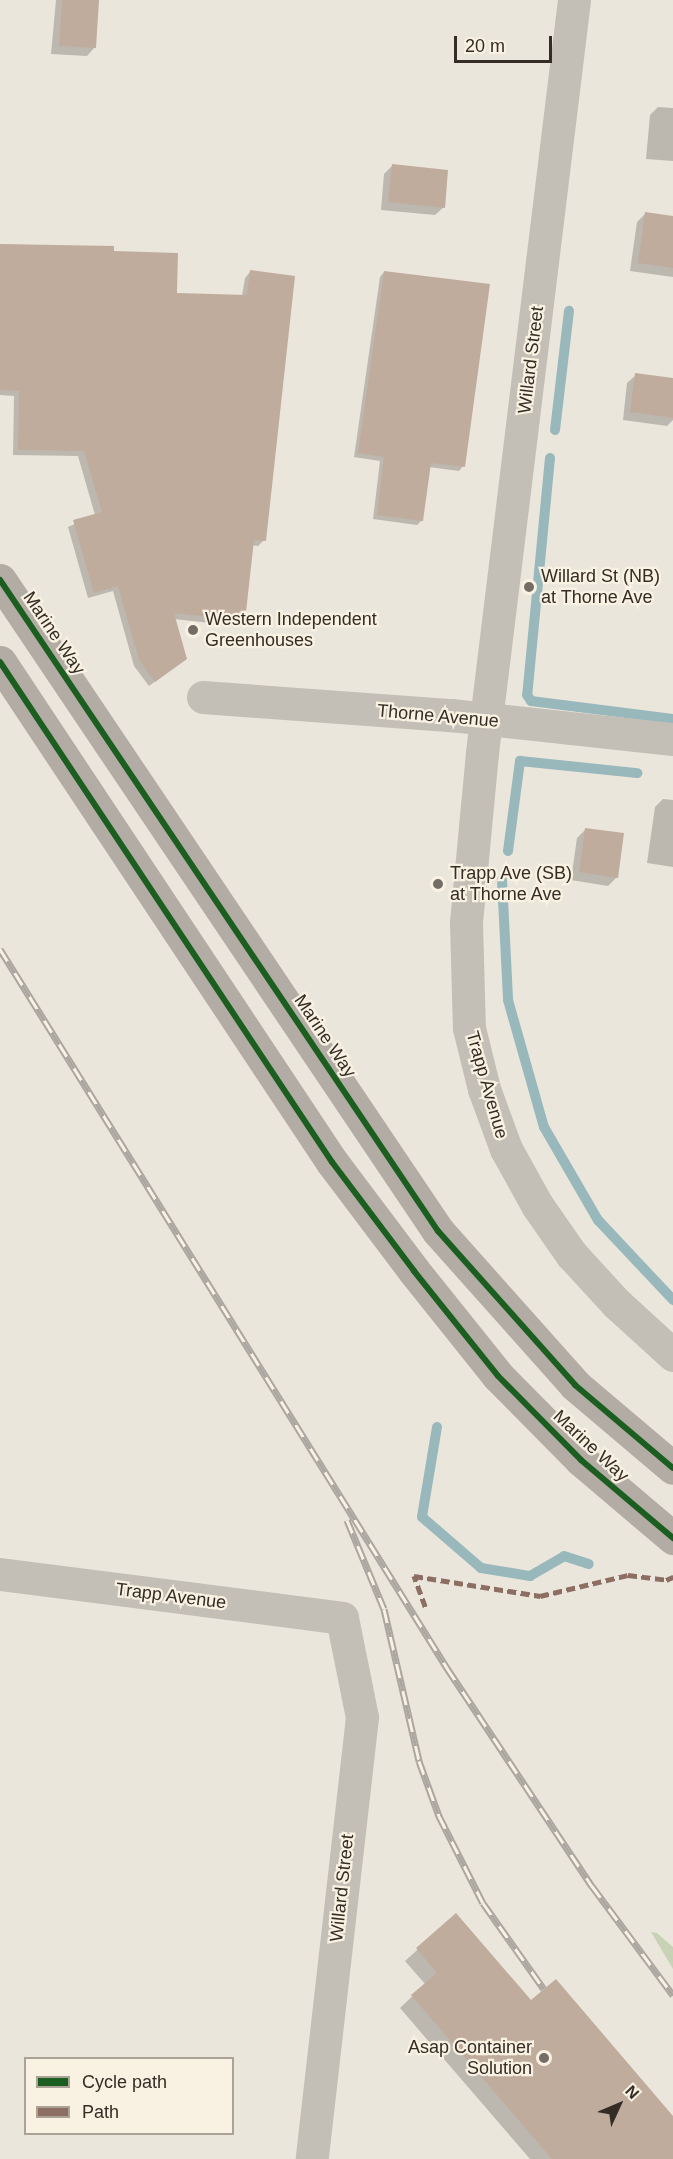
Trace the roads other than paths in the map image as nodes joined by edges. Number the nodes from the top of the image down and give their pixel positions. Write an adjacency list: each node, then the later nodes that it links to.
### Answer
1 (574, 0): 5 (street, Willard Street)
2 (0, 580): 8 (main road, Marine Way)
3 (0, 662): 9 (main road, Marine Way)
4 (203, 697): 5 (street, Thorne Avenue)
5 (487, 720): 6 (street, Thorne Avenue); 7 (street, Trapp Avenue)
6 (673, 739)
7 (673, 1354)
8 (673, 1468)
9 (673, 1538)
10 (0, 1574): 11 (street, Trapp Avenue)
11 (342, 1618): 12 (street, Willard Street)
12 (312, 2159)

